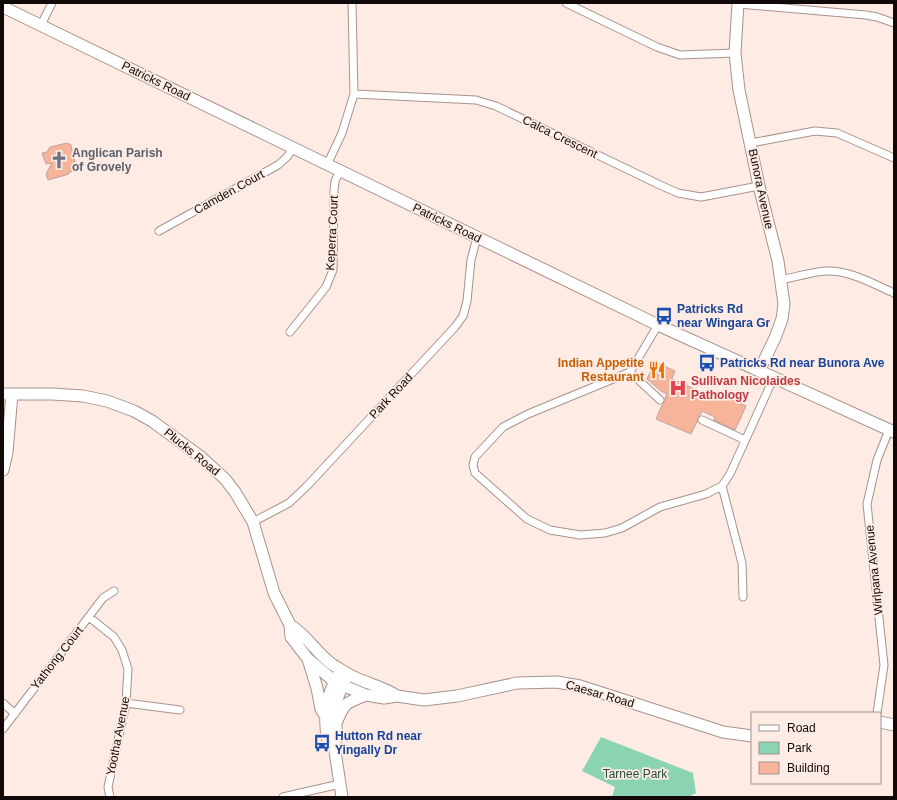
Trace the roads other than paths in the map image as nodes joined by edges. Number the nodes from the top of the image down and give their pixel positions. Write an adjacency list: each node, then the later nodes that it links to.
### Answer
1 (52, 3): 7 (street)
2 (352, 3): 9 (street)
3 (566, 3): 8 (street)
4 (738, 3): 6 (street); 8 (street, Bunora Avenue)
5 (3, 7): 7 (street, Patricks Road)
6 (894, 23)
7 (41, 25): 11 (street, Patricks Road)
8 (735, 53): 10 (street, Bunora Avenue)
9 (354, 94): 13 (street); 15 (street, Calca Crescent)
10 (751, 143): 12 (street); 15 (street, Bunora Avenue)
11 (293, 148): 13 (street, Patricks Road); 16 (street, Camden Court)
12 (894, 158)
13 (327, 165): 14 (street, Patricks Road)
14 (340, 171): 17 (street, Patricks Road); 21 (street, Keperra Court)
15 (759, 186): 18 (street, Bunora Avenue)
16 (159, 231)
17 (477, 237): 20 (street, Patricks Road); 32 (street, Park Road)
18 (780, 280): 19 (street); 22 (street, Bunora Avenue)
19 (894, 293)
20 (658, 325): 22 (street, Patricks Road); 23 (street)
21 (290, 332)
22 (759, 370): 24 (street, Patricks Road)
23 (630, 372): 26 (street); 31 (street)
24 (774, 377): 28 (street, Patricks Road); 29 (street)
25 (8, 394): 30 (street); 32 (street, Plucks Road)
26 (660, 400)
27 (702, 420): 29 (street)
28 (891, 431): 45 (street, Wirlpana Avenue)
29 (746, 440): 31 (street)
30 (3, 470)
31 (722, 486): 34 (street)
32 (253, 522): 36 (street, Plucks Road)
33 (114, 592): 35 (street, Yathong Court)
34 (743, 597)
35 (89, 617): 43 (street, Yootha Avenue); 46 (street, Yathong Court)
36 (290, 625): 37 (street, Plucks Road); 38 (street, Plucks Road)
37 (308, 659): 39 (street, Plucks Road); 47 (street)
38 (345, 672): 39 (street); 41 (street, Caesar Road)
39 (339, 684): 40 (street, Caesar Road); 47 (street); 49 (street)
40 (366, 695): 41 (street, Caesar Road); 49 (street)
41 (396, 696): 52 (street, Caesar Road)
42 (3, 703): 46 (street)
43 (126, 703): 44 (street); 55 (street, Yootha Avenue)
44 (180, 710)
45 (877, 712)
46 (15, 714): 51 (street, Yathong Court)
47 (325, 717): 53 (street)
48 (881, 722): 50 (street)
49 (336, 725): 53 (street)
50 (894, 725)
51 (3, 729)
52 (751, 736)
53 (334, 745): 54 (street)
54 (340, 784): 56 (street); 57 (street)
55 (110, 797)
56 (283, 797)
57 (342, 797)

